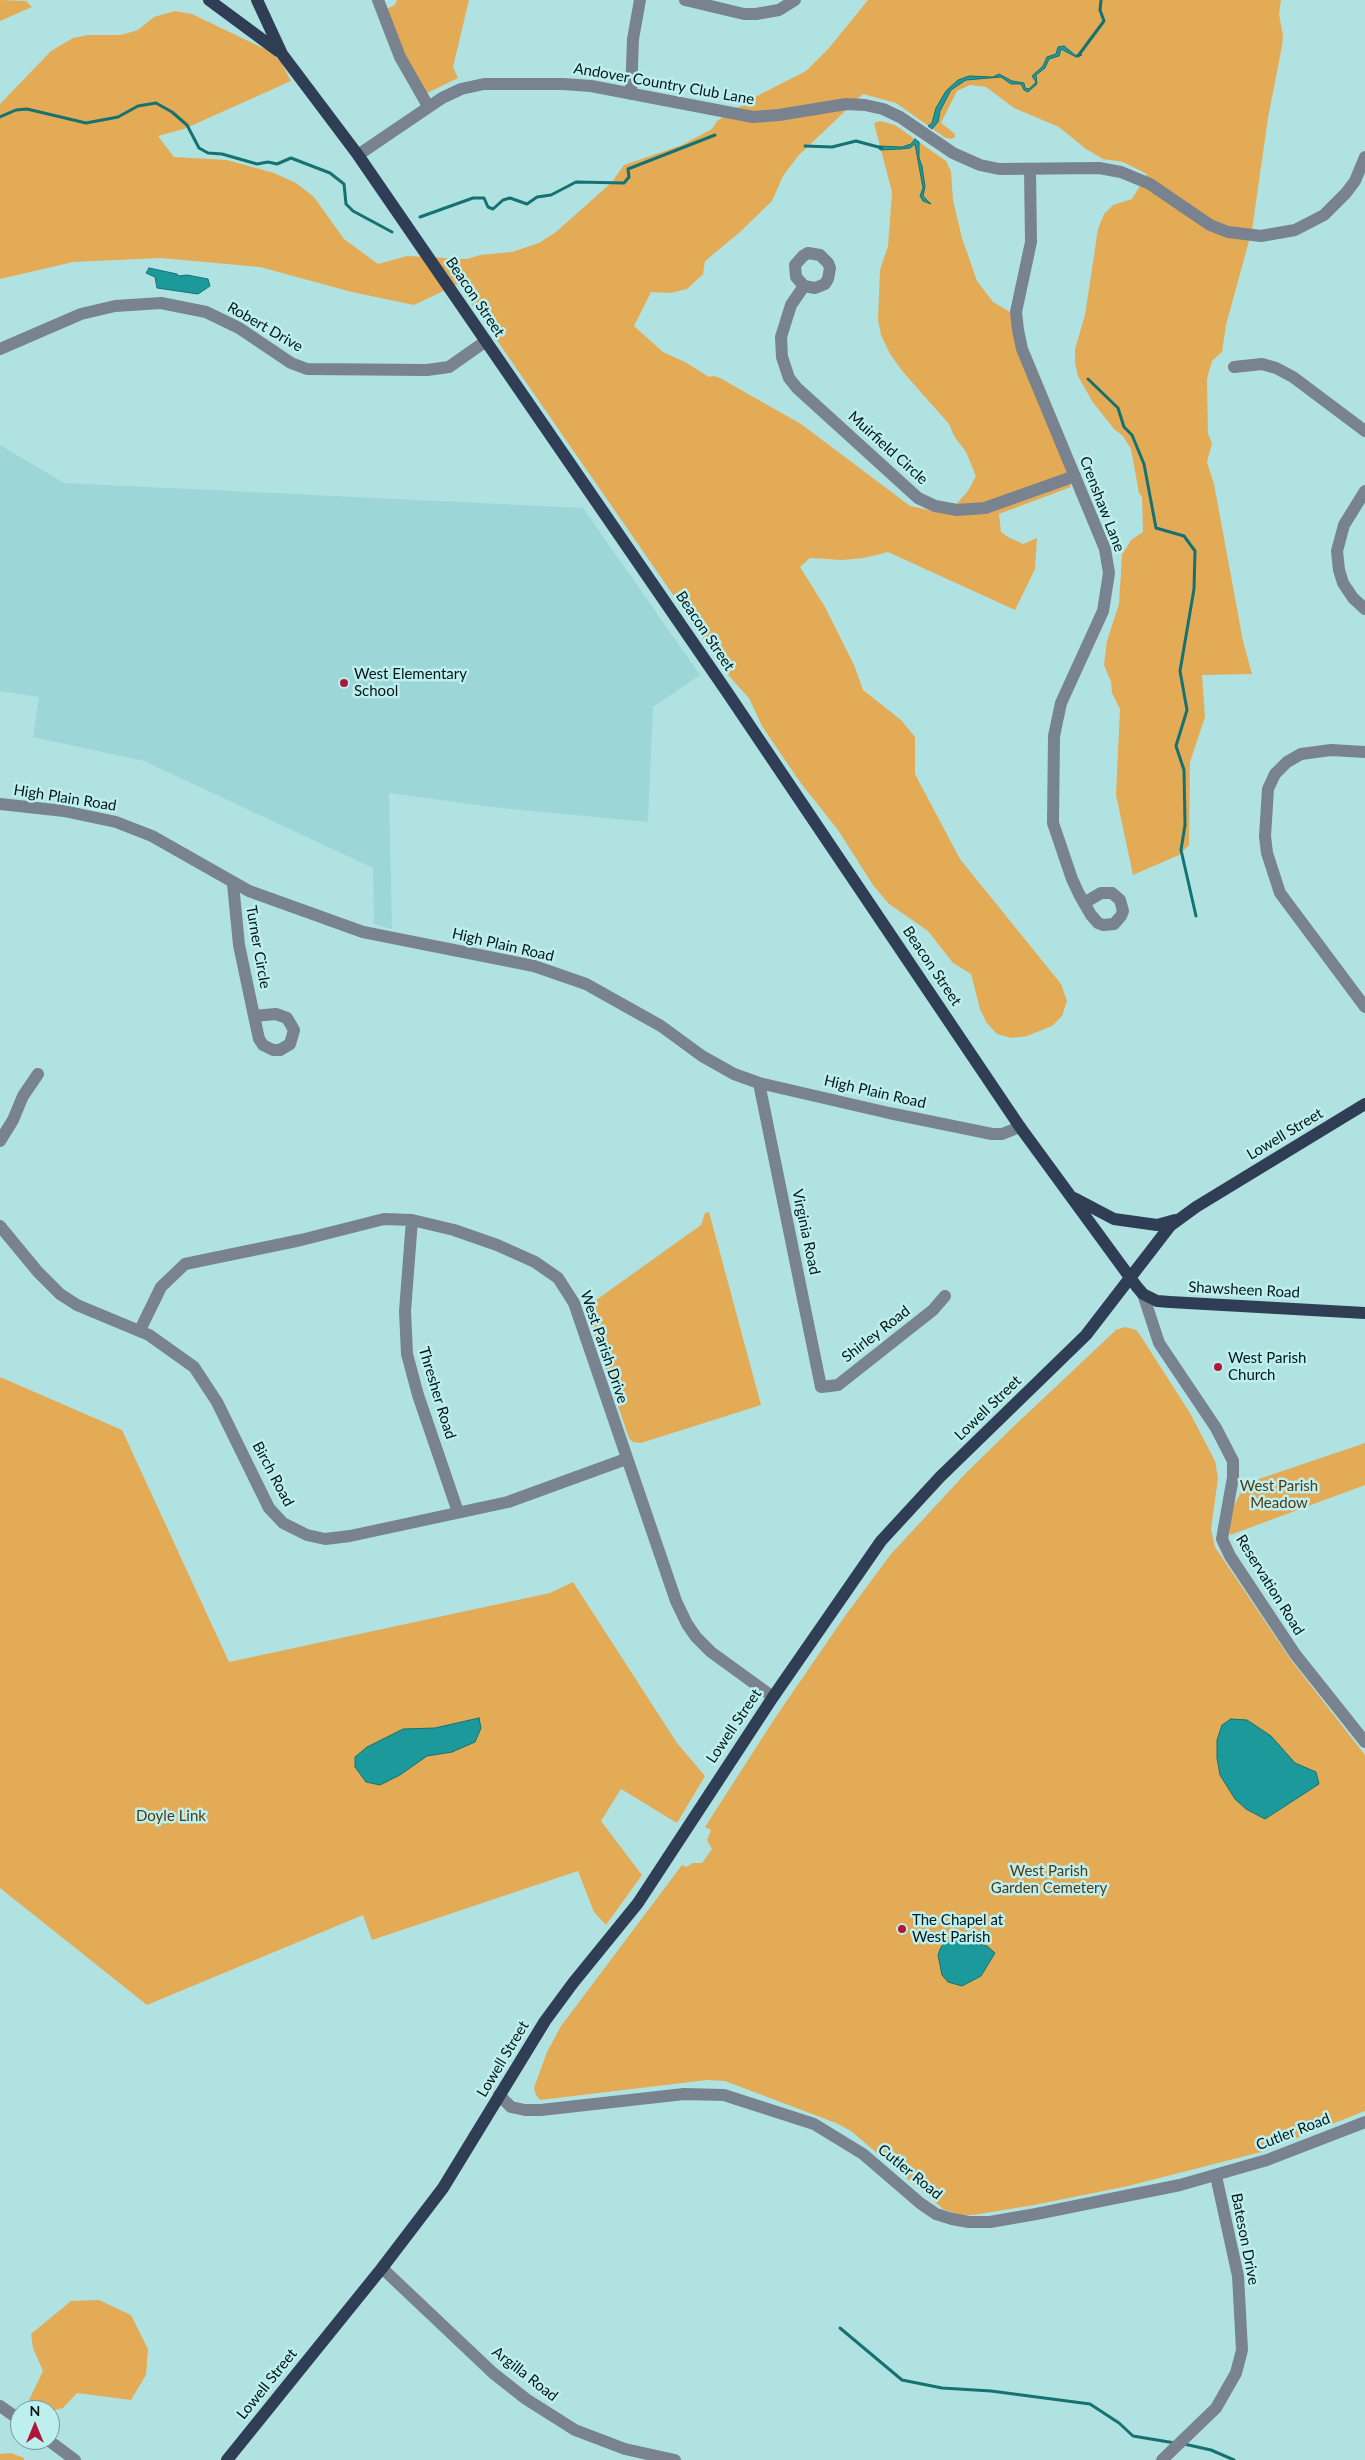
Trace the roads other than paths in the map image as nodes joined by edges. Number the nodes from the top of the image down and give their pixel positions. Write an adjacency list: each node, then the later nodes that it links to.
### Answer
1 (209, 0): 7 (main road)
2 (257, 0): 7 (main road, Beacon Street)
3 (378, 0): 9 (street)
4 (640, 0): 8 (street)
5 (685, 0): 6 (street)
6 (796, 0)
7 (282, 54): 10 (main road, Beacon Street)
8 (631, 94): 9 (street, Andover Country Club Lane); 12 (street, Andover Country Club Lane)
9 (428, 106): 10 (street, Andover Country Club Lane)
10 (358, 155): 14 (main road, Beacon Street)
11 (1365, 157): 12 (street, Andover Country Club Lane)
12 (1030, 169): 18 (street, Crenshaw Lane)
13 (804, 286): 18 (street, Muirfield Circle)
14 (486, 341): 15 (street, Robert Drive); 30 (main road, Beacon Street)
15 (0, 349)
16 (1234, 367): 17 (street)
17 (1365, 431)
18 (1075, 476): 24 (street, Crenshaw Lane)
19 (1365, 491): 20 (street)
20 (1365, 609)
21 (1365, 752): 25 (street)
22 (0, 804): 23 (street, High Plain Road)
23 (233, 884): 26 (street, Turner Circle); 28 (street, High Plain Road)
24 (1084, 904)
25 (1365, 1007)
26 (254, 1016)
27 (38, 1074): 31 (street)
28 (758, 1083): 30 (street, High Plain Road); 41 (street, Virginia Road)
29 (1365, 1104): 33 (main road, Lowell Street)
30 (1020, 1127): 32 (main road, Beacon Street)
31 (0, 1141)
32 (1069, 1196): 33 (main road); 36 (main road, Beacon Street)
33 (1184, 1215): 36 (main road, Lowell Street)
34 (412, 1220): 40 (street, West Parish Drive); 42 (street, West Parish Drive); 43 (street, Thresher Road)
35 (0, 1226): 40 (street, Birch Road)
36 (1130, 1278): 37 (main road); 44 (main road, Lowell Street)
37 (1143, 1294): 39 (main road, Shawsheen Road); 45 (street, Reservation Road)
38 (945, 1296): 41 (street, Shirley Road)
39 (1365, 1313)
40 (140, 1330): 43 (street, Birch Road)
41 (821, 1388)
42 (626, 1459): 43 (street, Birch Road); 44 (street, West Parish Drive)
43 (458, 1512)
44 (773, 1697): 46 (main road, Lowell Street)
45 (1365, 1742)
46 (499, 2095): 48 (street, Cutler Road); 49 (main road, Lowell Street)
47 (1365, 2122): 48 (street, Cutler Road)
48 (1216, 2176): 54 (street, Bateson Drive)
49 (382, 2268): 52 (main road, Lowell Street); 53 (street, Argilla Road)
50 (60, 2449): 51 (street)
51 (76, 2460)
52 (226, 2460)
53 (675, 2460)
54 (1162, 2460)

